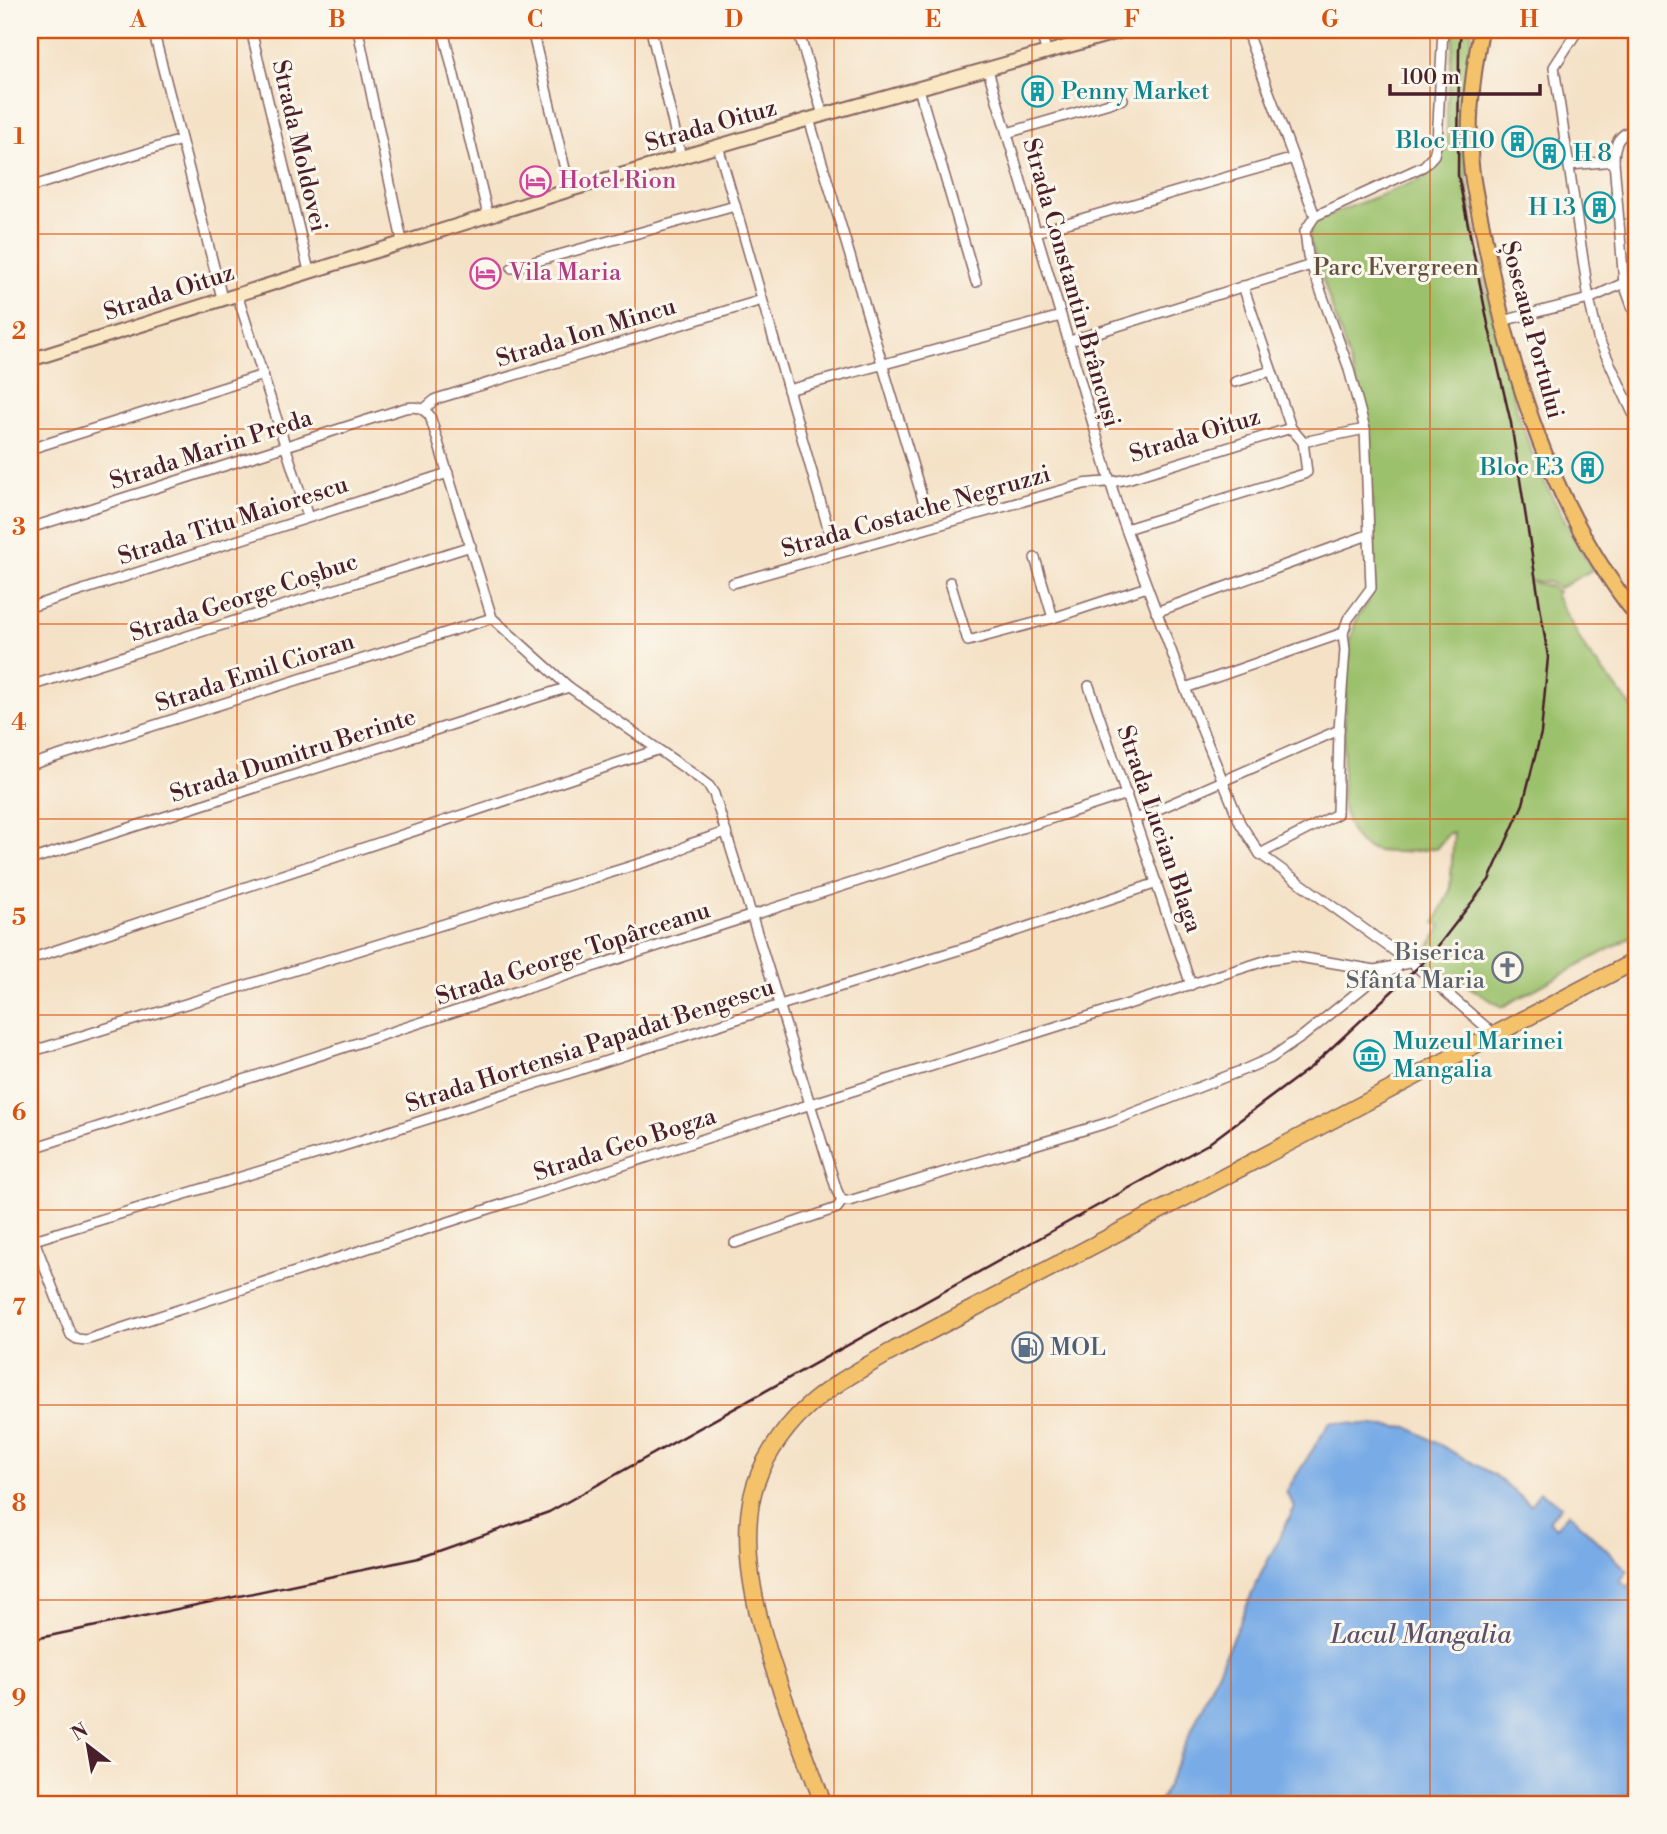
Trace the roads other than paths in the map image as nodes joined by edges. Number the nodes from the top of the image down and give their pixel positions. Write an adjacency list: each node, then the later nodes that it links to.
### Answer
1 (153, 30): 24 (street)
2 (251, 30): 39 (street, Strada Moldovei)
3 (358, 30): 36 (street)
4 (443, 30): 33 (street)
5 (532, 30): 31 (street)
6 (651, 30): 26 (street)
7 (798, 30): 20 (street)
8 (1040, 30): 16 (street)
9 (1126, 30): 16 (main road, Strada Oituz)
10 (1246, 30): 27 (street)
11 (1443, 30): 34 (street)
12 (1481, 30): 50 (main road, Șoseaua Portului)
13 (1578, 30): 29 (street)
14 (1634, 30): 15 (street)
15 (1637, 35)
16 (1047, 53): 17 (main road, Strada Oituz)
17 (988, 70): 18 (main road, Strada Oituz); 23 (street, Strada Constantin Brâncuși)
18 (919, 89): 20 (main road, Strada Oituz); 41 (street)
19 (1123, 99): 23 (street)
20 (823, 115): 21 (main road, Strada Oituz)
21 (810, 119): 25 (main road, Strada Oituz); 53 (street)
22 (1637, 127): 28 (street)
23 (1007, 132): 35 (street, Strada Constantin Brâncuși)
24 (181, 140): 30 (street); 45 (street)
25 (718, 146): 26 (main road, Strada Oituz); 32 (street)
26 (681, 157): 31 (main road, Strada Oituz)
27 (1294, 158): 34 (street); 35 (street)
28 (1614, 161): 29 (street); 42 (street)
29 (1570, 165): 46 (street)
30 (30, 187)
31 (570, 190): 33 (main road, Strada Oituz)
32 (735, 206): 38 (street); 47 (street)
33 (488, 215): 36 (main road, Strada Oituz)
34 (1315, 216): 37 (street)
35 (1036, 232): 48 (street, Strada Constantin Brâncuși)
36 (402, 241): 39 (main road, Strada Oituz)
37 (1311, 265): 43 (street); 62 (street)
38 (512, 268)
39 (309, 271): 44 (main road, Strada Oituz)
40 (1637, 276): 42 (street)
41 (975, 282)
42 (1624, 284): 46 (street); 49 (street)
43 (1244, 286): 51 (street); 54 (street)
44 (237, 294): 45 (main road, Strada Oituz); 55 (street)
45 (222, 298): 52 (main road, Strada Oituz)
46 (1589, 299): 50 (street); 59 (street)
47 (762, 300): 57 (street); 58 (street, Strada Ion Mincu)
48 (1061, 316): 51 (street, Strada Constantin Brâncuși); 53 (street)
49 (1637, 320)
50 (1502, 321): 81 (main road, Șoseaua Portului)
51 (1070, 341): 67 (street, Strada Constantin Brâncuși)
52 (30, 359)
53 (882, 365): 57 (street); 68 (street)
54 (1271, 370): 56 (street); 61 (street)
55 (263, 375): 64 (street); 65 (street)
56 (1235, 382)
57 (788, 390): 71 (street)
58 (424, 409): 64 (street, Strada Marin Preda); 66 (street)
59 (1635, 410): 60 (street)
60 (1637, 422)
61 (1291, 428): 63 (street); 67 (street, Strada Oituz)
62 (1365, 429): 63 (street); 73 (street)
63 (1303, 442): 72 (street)
64 (287, 446): 69 (street); 70 (street, Strada Marin Preda)
65 (30, 449)
66 (448, 474): 69 (street, Strada Titu Maiorescu); 74 (street)
67 (1111, 483): 72 (street, Strada Constantin Brâncuși); 77 (street, Strada Costache Negruzzi)
68 (923, 500)
69 (308, 517): 79 (street, Strada Titu Maiorescu)
70 (30, 528)
71 (828, 528)
72 (1126, 529): 78 (street, Strada Constantin Brâncuși)
73 (1368, 535): 80 (street); 84 (street)
74 (471, 546): 82 (street); 85 (street, Strada George Coșbuc)
75 (1035, 558): 83 (street)
76 (950, 582): 83 (street)
77 (733, 583)
78 (1147, 587): 80 (street, Strada Constantin Brâncuși); 83 (street)
79 (30, 607)
80 (1156, 611): 88 (street, Strada Constantin Brâncuși)
81 (1637, 616)
82 (492, 618): 87 (street); 91 (street, Strada Emil Cioran)
83 (1053, 618)
84 (1343, 633): 88 (street); 89 (street)
85 (30, 686)
86 (1089, 686): 93 (street, Strada Lucian Blaga)
87 (569, 687): 90 (street); 97 (street, Strada Dumitru Berinte)
88 (1185, 688): 92 (street, Strada Constantin Brâncuși)
89 (1339, 730): 92 (street); 96 (street)
90 (657, 750): 95 (street); 100 (street)
91 (30, 765)
92 (1224, 781): 94 (street); 96 (street, Strada Constantin Brâncuși)
93 (1127, 794): 94 (street, Strada Lucian Blaga); 99 (street, Strada George Topârceanu)
94 (1136, 819): 98 (street, Strada Lucian Blaga)
95 (726, 832): 99 (street); 107 (street)
96 (1260, 854): 102 (street)
97 (30, 860)
98 (1157, 883): 104 (street, Strada Lucian Blaga); 105 (street, Strada Hortensia Papadat Bengescu)
99 (752, 917): 105 (street); 109 (street, Strada George Topârceanu)
100 (30, 959)
101 (1637, 960): 106 (highway)
102 (1409, 963): 103 (street); 106 (street)
103 (1398, 967): 104 (street, Strada Geo Bogza); 110 (street)
104 (1191, 985): 108 (street, Strada Geo Bogza)
105 (780, 1005): 108 (street); 112 (street, Strada Hortensia Papadat Bengescu)
106 (1495, 1035): 114 (highway)
107 (30, 1052)
108 (811, 1104): 110 (street); 112 (street, Strada Geo Bogza)
109 (30, 1149)
110 (842, 1201): 113 (street)
111 (30, 1230): 112 (street)
112 (34, 1240)
113 (735, 1243)
114 (823, 1804)

